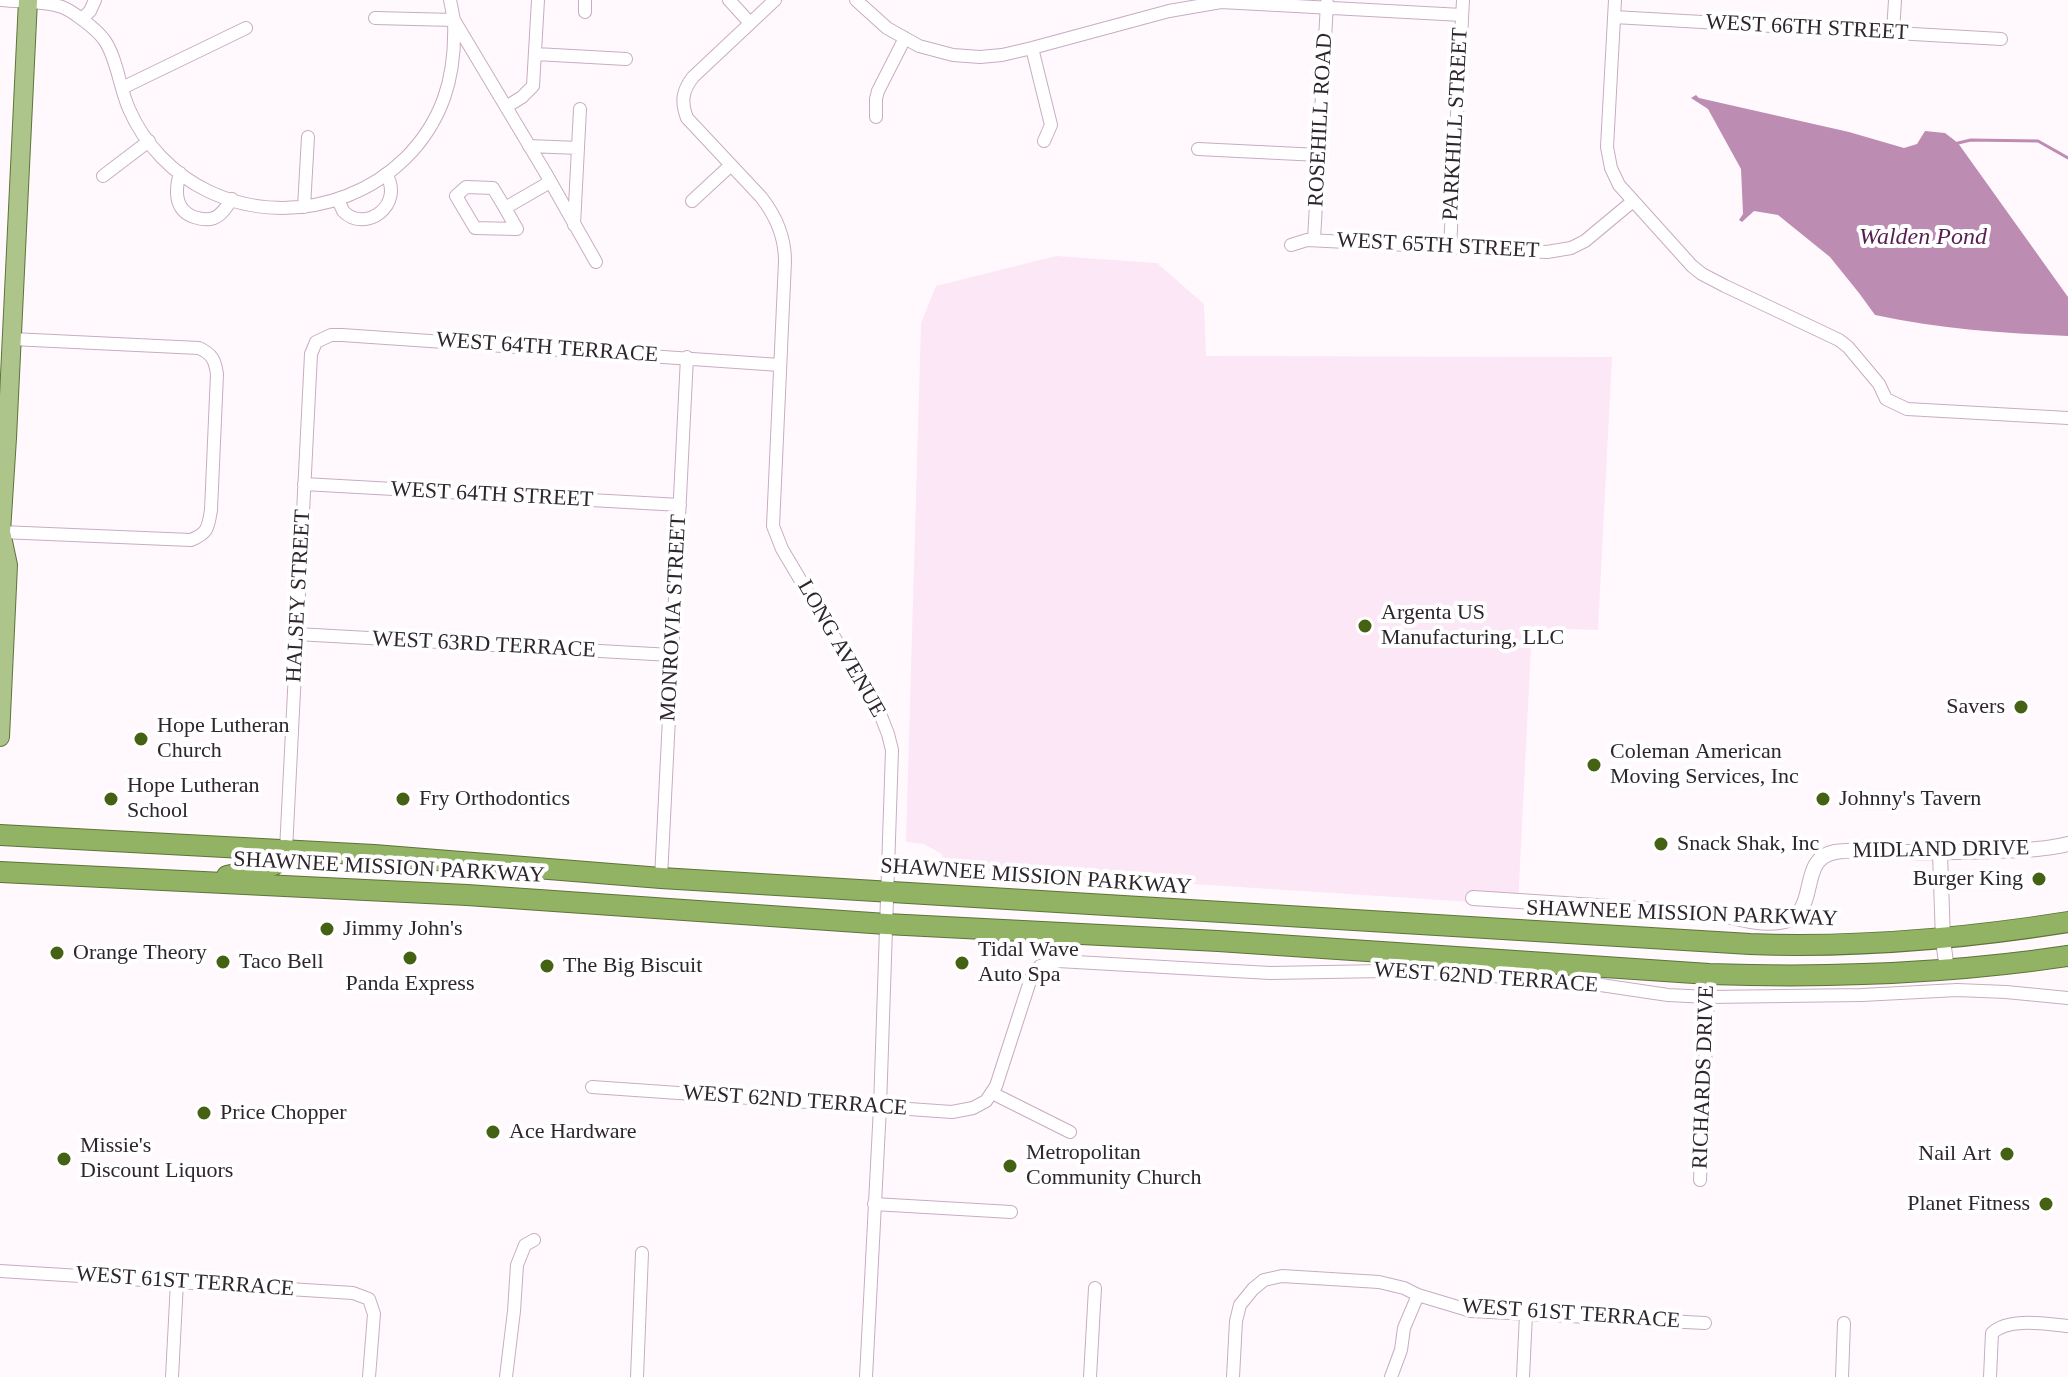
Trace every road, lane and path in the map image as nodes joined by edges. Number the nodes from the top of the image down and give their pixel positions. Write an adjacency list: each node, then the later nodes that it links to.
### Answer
1 (2, 0): 11 (street)
2 (95, 0): 17 (street)
3 (450, 0): 18 (street)
4 (538, 0): 25 (street)
5 (729, 0): 19 (street)
6 (775, 0): 19 (street, LONG AVENUE)
7 (856, 0): 22 (street)
8 (1463, 0): 14 (street, PARKHILL STREET)
9 (1615, 0): 15 (street)
10 (1895, 0): 21 (street)
11 (28, 1): 17 (street); 50 (main road)
12 (1190, 3): 13 (street); 24 (street)
13 (1327, 4): 14 (street); 37 (street, ROSEHILL ROAD)
14 (1462, 15): 53 (street, PARKHILL STREET)
15 (1614, 17): 21 (street, WEST 66TH STREET); 46 (street)
16 (375, 18): 18 (street)
17 (82, 19): 27 (street)
18 (454, 20): 28 (street); 40 (street)
19 (750, 23): 38 (street, LONG AVENUE)
20 (246, 28): 27 (street)
21 (1893, 32): 23 (street, WEST 66TH STREET)
22 (905, 38): 24 (street); 30 (street)
23 (2001, 39)
24 (1032, 48): 33 (street)
25 (536, 54): 26 (street); 28 (street)
26 (626, 59)
27 (122, 88): 32 (street)
28 (506, 107): 34 (street)
29 (580, 109): 35 (street)
30 (876, 117)
31 (308, 137): 47 (street)
32 (149, 141): 39 (street); 41 (street)
33 (1044, 141)
34 (529, 146): 35 (street); 42 (street)
35 (578, 148): 49 (street)
36 (1198, 149): 37 (street)
37 (1319, 155): 51 (street, ROSEHILL ROAD)
38 (731, 165): 45 (street); 58 (street, LONG AVENUE)
39 (180, 173): 43 (street); 43 (street)
40 (386, 174): 44 (street); 44 (street)
41 (103, 176)
42 (550, 182): 48 (street); 49 (street)
43 (232, 199): 47 (street)
44 (337, 199): 47 (street)
45 (692, 201)
46 (1633, 201): 53 (street, WEST 65TH STREET); 59 (street)
47 (304, 207)
48 (505, 208): 48 (street)
49 (574, 225): 54 (street)
50 (8, 239): 55 (main road)
51 (1314, 240): 52 (street, WEST 65TH STREET); 53 (street, WEST 65TH STREET)
52 (1291, 245)
53 (1450, 248)
54 (596, 262)
55 (12, 339): 62 (main road); 62 (street)
56 (316, 342): 57 (street, WEST 64TH TERRACE); 60 (street, HALSEY STREET)
57 (687, 357): 58 (street, WEST 64TH TERRACE); 61 (street, MONROVIA STREET)
58 (780, 365): 74 (street, LONG AVENUE)
59 (2068, 418)
60 (304, 484): 61 (street, WEST 64TH STREET); 63 (street, HALSEY STREET)
61 (680, 505): 65 (street, MONROVIA STREET)
62 (0, 532): 64 (main road)
63 (297, 634): 65 (street, WEST 63RD TERRACE); 69 (street, HALSEY STREET)
64 (2, 652): 66 (main road)
65 (671, 655): 72 (street, MONROVIA STREET)
66 (0, 737)
67 (0, 835): 69 (highway, SHAWNEE MISSION PARKWAY)
68 (2068, 844): 70 (street, MIDLAND DRIVE)
69 (286, 850): 72 (highway, SHAWNEE MISSION PARKWAY); 73 (highway)
70 (1940, 853): 75 (street, MIDLAND DRIVE); 81 (street)
71 (0, 872): 73 (highway, SHAWNEE MISSION PARKWAY)
72 (661, 878): 74 (highway, SHAWNEE MISSION PARKWAY)
73 (203, 881): 79 (highway, SHAWNEE MISSION PARKWAY)
74 (888, 892): 76 (highway, SHAWNEE MISSION PARKWAY); 79 (street, LONG AVENUE)
75 (1473, 898)
76 (1217, 912): 77 (highway, SHAWNEE MISSION PARKWAY); 80 (highway)
77 (1255, 915): 82 (highway); 83 (highway, SHAWNEE MISSION PARKWAY)
78 (2068, 922): 81 (highway, SHAWNEE MISSION PARKWAY)
79 (886, 924): 80 (highway, SHAWNEE MISSION PARKWAY); 93 (street, LONG AVENUE)
80 (1169, 939): 82 (highway, SHAWNEE MISSION PARKWAY)
81 (1943, 940): 84 (highway, SHAWNEE MISSION PARKWAY); 86 (street)
82 (1218, 941): 87 (highway, SHAWNEE MISSION PARKWAY)
83 (1697, 942): 84 (highway, SHAWNEE MISSION PARKWAY); 87 (highway)
84 (1750, 944): 88 (highway)
85 (2068, 956): 86 (highway, SHAWNEE MISSION PARKWAY)
86 (1947, 970): 88 (highway, SHAWNEE MISSION PARKWAY)
87 (1655, 971): 88 (highway, SHAWNEE MISSION PARKWAY)
88 (1709, 974): 89 (street, RICHARDS DRIVE)
89 (1708, 997): 90 (street, WEST 62ND TERRACE); 92 (street, WEST 62ND TERRACE); 95 (street, RICHARDS DRIVE)
90 (2068, 998)
91 (592, 1087): 93 (street, WEST 62ND TERRACE)
92 (992, 1093): 93 (street, WEST 62ND TERRACE); 94 (street)
93 (880, 1107): 96 (street, LONG AVENUE)
94 (1070, 1132)
95 (1700, 1180)
96 (874, 1204): 97 (street); 112 (street, LONG AVENUE)
97 (1011, 1212)
98 (534, 1240): 110 (street)
99 (642, 1253): 111 (street)
100 (0, 1271): 101 (street, WEST 61ST TERRACE)
101 (177, 1282): 108 (street); 109 (street, WEST 61ST TERRACE)
102 (1095, 1288): 113 (street)
103 (1418, 1295): 104 (street, WEST 61ST TERRACE); 114 (street, WEST 61ST TERRACE); 115 (street)
104 (1526, 1314): 105 (street, WEST 61ST TERRACE); 116 (street)
105 (1705, 1323)
106 (1844, 1323): 117 (street)
107 (2068, 1326): 118 (street)
108 (172, 1377)
109 (369, 1377)
110 (506, 1377)
111 (637, 1377)
112 (866, 1377)
113 (1090, 1377)
114 (1233, 1377)
115 (1391, 1377)
116 (1523, 1377)
117 (1842, 1377)
118 (1990, 1377)

